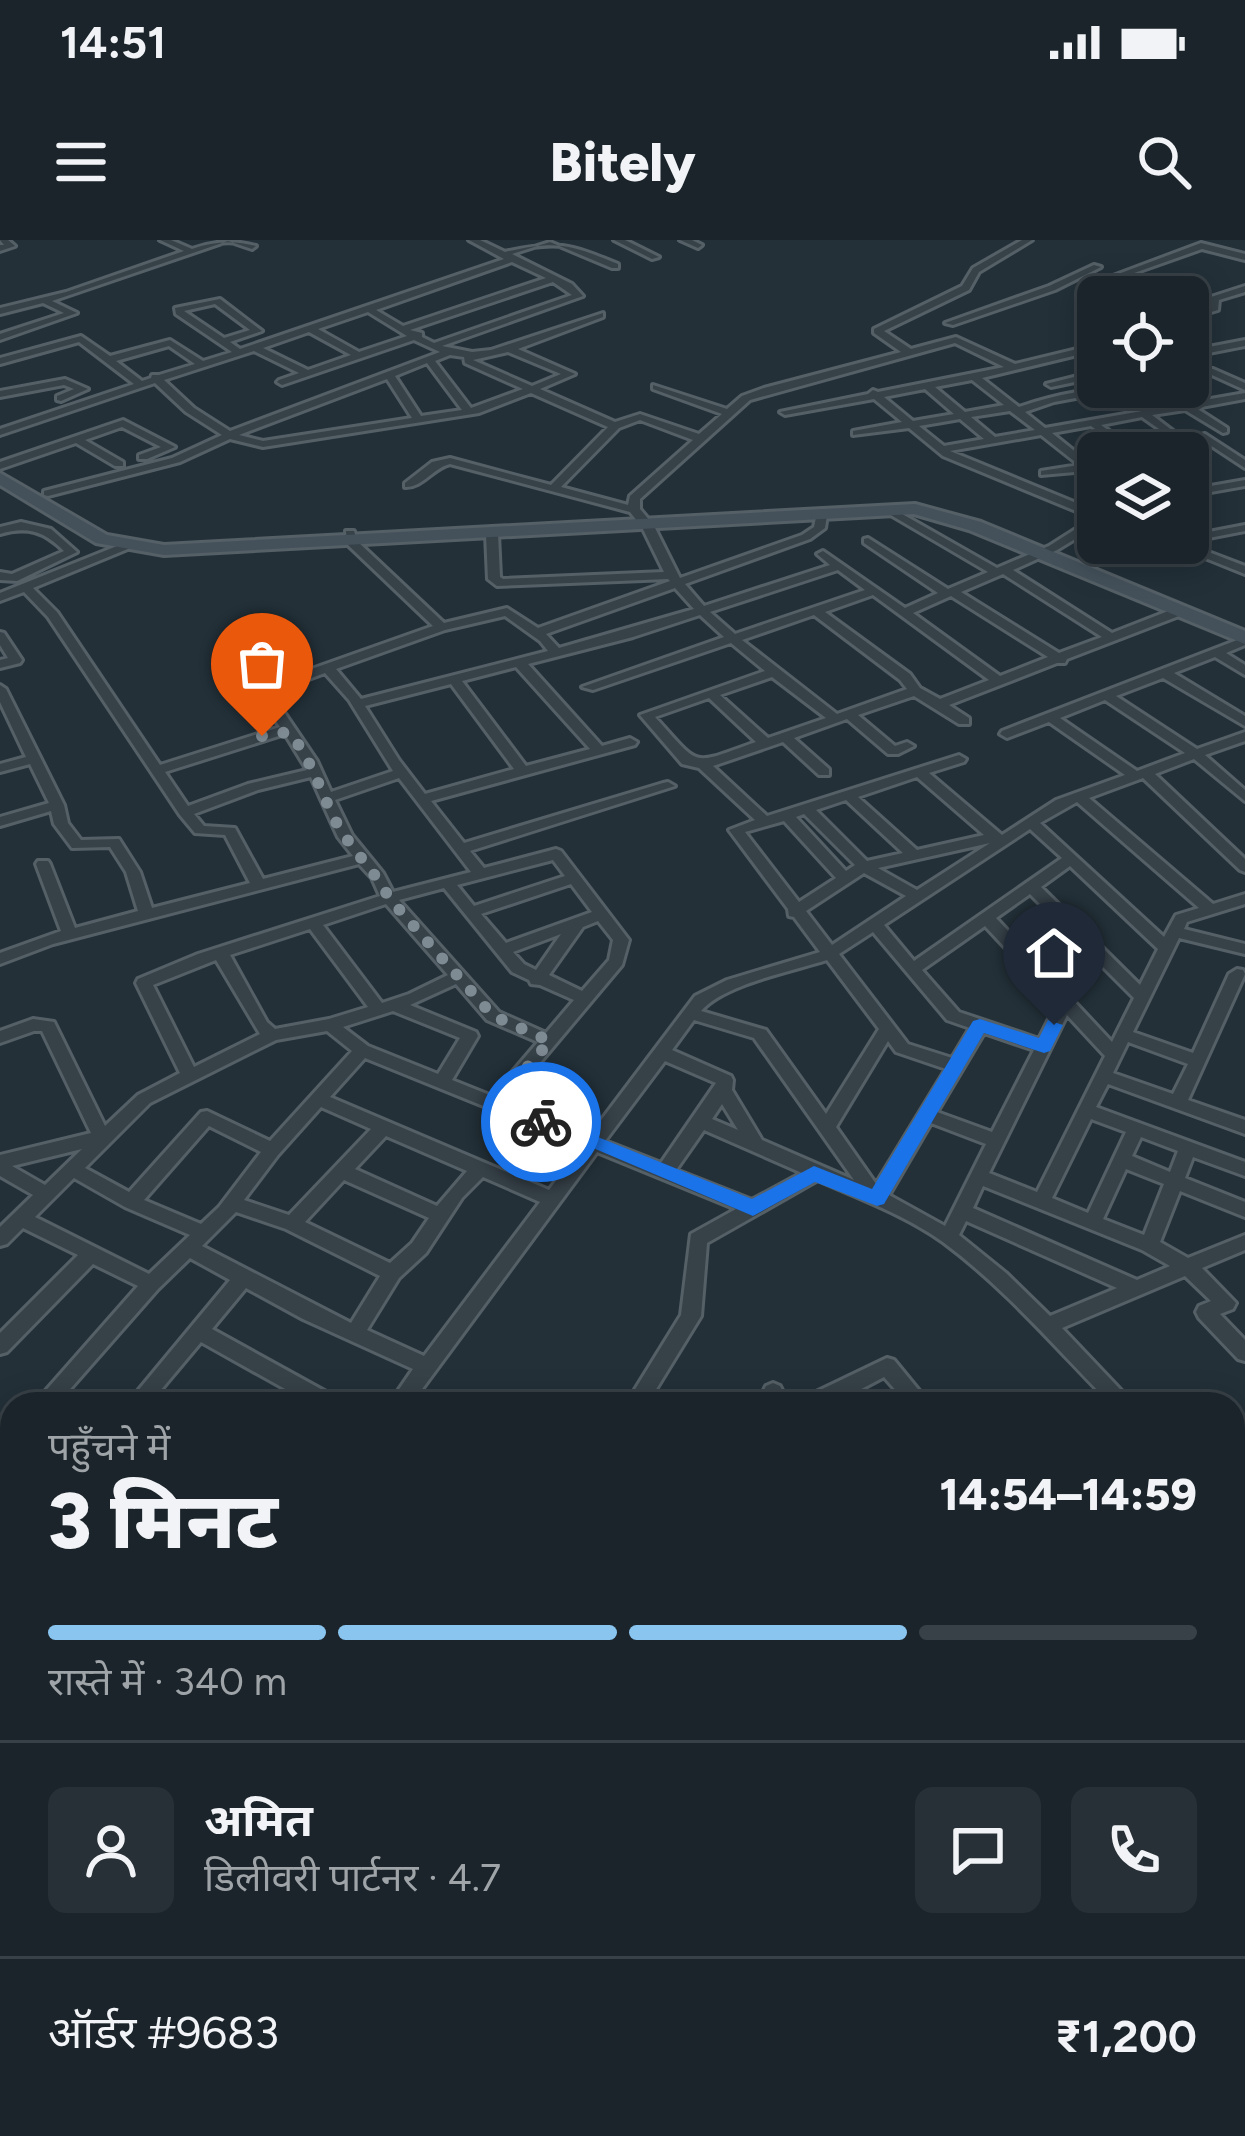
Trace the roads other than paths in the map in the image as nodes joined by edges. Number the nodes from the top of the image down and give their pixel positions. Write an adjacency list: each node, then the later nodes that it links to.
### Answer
1 (164, 240): 10 (street)
2 (229, 240): 9 (street); 10 (street)
3 (473, 240): 13 (street)
4 (550, 240): 13 (street); 14 (street)
5 (618, 240): 11 (street)
6 (684, 240): 8 (street)
7 (1028, 240): 22 (street)
8 (698, 245)
9 (252, 247)
10 (192, 251): 19 (street)
11 (655, 257)
12 (1245, 257): 16 (street)
13 (509, 260): 17 (street); 20 (street)
14 (615, 266)
15 (1097, 267): 25 (street)
16 (1117, 276)
17 (552, 280): 27 (street); 34 (street)
18 (1245, 289): 23 (street)
19 (42, 301): 21 (street); 29 (street)
20 (369, 309): 26 (street); 27 (street)
21 (0, 310)
22 (914, 310): 25 (street); 40 (street)
23 (1209, 311)
24 (600, 315): 36 (street)
25 (950, 323): 30 (street)
26 (308, 328): 33 (street); 44 (street)
27 (405, 328): 28 (street)
28 (419, 335): 34 (street); 44 (street)
29 (0, 337)
30 (956, 340): 40 (street); 53 (street)
31 (224, 341): 31 (street); 38 (street)
32 (1245, 343): 35 (street)
33 (252, 346): 38 (street); 55 (street)
34 (436, 346): 39 (street)
35 (1219, 348): 37 (street); 45 (street)
36 (506, 349): 43 (street); 65 (street)
37 (1209, 350)
38 (238, 351): 49 (street)
39 (449, 352): 43 (street); 47 (street)
40 (910, 352): 52 (street)
41 (26, 353): 46 (street); 48 (street); 50 (street)
42 (1077, 353): 51 (street)
43 (470, 354): 65 (street)
44 (359, 356): 55 (street)
45 (1234, 357)
46 (110, 359): 49 (street); 60 (street)
47 (429, 359): 56 (street); 78 (street)
48 (0, 361)
49 (200, 363): 57 (street)
50 (40, 364)
51 (1030, 365): 53 (street); 59 (street)
52 (854, 368): 66 (street); 81 (street)
53 (1015, 368): 58 (street)
54 (1209, 373): 64 (street)
55 (308, 374): 61 (street)
56 (389, 374): 76 (street); 85 (street)
57 (155, 376): 60 (street); 96 (street)
58 (974, 377): 62 (street); 75 (street)
59 (1077, 380)
60 (138, 382): 91 (street)
61 (282, 382)
62 (925, 384): 66 (street); 84 (street)
63 (657, 386): 81 (street)
64 (1245, 387)
65 (533, 390): 78 (street); 89 (street)
66 (878, 392): 79 (street); 87 (street)
67 (0, 394): 86 (street)
68 (1077, 395): 75 (street)
69 (1245, 396): 70 (street)
70 (1225, 400): 71 (street); 83 (street)
71 (1209, 403)
72 (1155, 408): 80 (street)
73 (1182, 408): 80 (street)
74 (1190, 408): 90 (street)
75 (1016, 409): 84 (street); 95 (street)
76 (352, 410): 77 (street); 85 (street); 97 (street)
77 (290, 411): 96 (street); 97 (street)
78 (468, 411): 85 (street)
79 (784, 412)
80 (1160, 412): 82 (street)
81 (728, 413): 98 (street)
82 (1144, 414): 88 (street); 93 (street)
83 (1245, 414)
84 (963, 415): 87 (street); 101 (street)
85 (417, 418)
86 (0, 420)
87 (909, 424): 94 (street); 102 (street)
88 (1094, 424): 92 (street); 95 (street)
89 (615, 426): 98 (street); 111 (street)
90 (1223, 430)
91 (0, 431)
92 (1104, 432)
93 (1168, 432)
94 (856, 433)
95 (1046, 433): 101 (street); 103 (street)
96 (233, 434): 97 (street); 113 (street)
97 (309, 438)
98 (699, 438): 117 (street)
99 (76, 439): 104 (street); 104 (street); 106 (street)
100 (1209, 440): 105 (street)
101 (994, 442): 102 (street)
102 (941, 450): 115 (street)
103 (1077, 458)
104 (119, 464): 113 (street)
105 (1245, 465)
106 (0, 471): 113 (street)
107 (1077, 471): 108 (street)
108 (1045, 472)
109 (1245, 483): 112 (street)
110 (410, 484): 111 (street)
111 (554, 488): 117 (street)
112 (1209, 489)
113 (44, 495): 118 (street); 119 (street); 126 (street)
114 (889, 509): 116 (street); 129 (street); 134 (street)
115 (1077, 509)
116 (821, 515): 117 (street); 136 (street)
117 (642, 517): 124 (street); 126 (street); 129 (street); 136 (street)
118 (0, 520)
119 (75, 523): 123 (street); 128 (street)
120 (1245, 528): 125 (street)
121 (0, 531): 123 (street)
122 (1077, 531): 129 (street)
123 (49, 533): 135 (street)
124 (492, 534): 126 (street); 136 (street)
125 (1209, 535)
126 (351, 538): 128 (street); 145 (street)
127 (868, 541): 139 (street)
128 (125, 546): 137 (street)
129 (1047, 550): 134 (street); 143 (street); 146 (street)
130 (823, 554): 132 (street)
131 (1209, 556): 133 (street)
132 (839, 566): 138 (street); 141 (street)
133 (1245, 570)
134 (1001, 571): 139 (street); 150 (street)
135 (0, 576)
136 (675, 579): 141 (street); 147 (street)
137 (25, 586): 140 (street); 188 (street)
138 (874, 591): 142 (street); 144 (street)
139 (950, 593): 144 (street); 154 (street)
140 (0, 597)
141 (706, 610): 149 (street); 152 (street)
142 (815, 610): 149 (street); 165 (street)
143 (1180, 611): 150 (street); 151 (street)
144 (904, 612): 162 (street)
145 (441, 627): 147 (street); 157 (street)
146 (1245, 628)
147 (537, 633): 152 (street)
148 (0, 636): 156 (street)
149 (736, 637): 159 (street); 163 (street)
150 (1112, 638): 154 (street)
151 (1245, 640): 153 (street)
152 (556, 653): 155 (street)
153 (1220, 654): 158 (street); 160 (street)
154 (1061, 660): 162 (street)
155 (519, 662): 161 (street); 182 (street)
156 (0, 664)
157 (327, 667): 168 (street); 175 (street)
158 (1245, 671)
159 (774, 672): 166 (street); 171 (street)
160 (1166, 674): 167 (street); 174 (street)
161 (453, 678): 168 (street); 190 (street)
162 (997, 680): 169 (street)
163 (588, 687)
164 (0, 689): 170 (street)
165 (915, 691): 169 (street); 171 (street)
166 (713, 695): 180 (street); 186 (street)
167 (1108, 696): 172 (street); 183 (street)
168 (357, 704): 192 (street)
169 (939, 704): 173 (street)
170 (6, 717): 184 (street)
171 (843, 717): 177 (street); 181 (street)
172 (1051, 718): 176 (street); 194 (street)
173 (964, 721)
174 (1245, 722)
175 (286, 729): 188 (street); 189 (street)
176 (1007, 734)
177 (784, 736): 180 (street); 191 (street)
178 (1245, 736): 183 (street)
179 (631, 742): 182 (street)
180 (765, 742): 186 (street)
181 (907, 746)
182 (598, 752): 190 (street)
183 (1198, 755): 194 (street); 198 (street)
184 (34, 759): 187 (street); 202 (street)
185 (959, 759): 193 (street)
186 (704, 764): 201 (street)
187 (0, 768)
188 (157, 770): 204 (street)
189 (315, 772): 199 (street); 204 (street)
190 (523, 772): 200 (street)
191 (824, 772)
192 (401, 773): 199 (street); 200 (street)
193 (921, 773): 196 (street); 210 (street)
194 (1140, 774): 197 (street); 217 (street)
195 (668, 786): 211 (street)
196 (850, 797): 203 (street); 212 (street)
197 (1080, 797): 206 (street); 229 (street)
198 (1245, 797)
199 (326, 798): 213 (street)
200 (421, 799): 211 (street)
201 (745, 802): 208 (street); 209 (street)
202 (56, 805): 207 (street); 232 (street)
203 (808, 810): 205 (street); 216 (street)
204 (185, 812): 222 (street)
205 (788, 816): 208 (street); 220 (street)
206 (1030, 821): 210 (street); 214 (street)
207 (0, 822)
208 (765, 822): 209 (street)
209 (736, 830): 231 (street)
210 (998, 838): 212 (street); 224 (street)
211 (461, 849): 218 (street)
212 (914, 855): 216 (street)
213 (363, 858): 222 (street); 225 (street)
214 (1069, 860): 223 (street); 239 (street)
215 (43, 864): 238 (street)
216 (864, 866): 220 (street); 224 (street)
217 (1245, 867)
218 (479, 872): 219 (street); 221 (street)
219 (574, 878): 230 (street); 233 (street)
220 (844, 878): 231 (street)
221 (449, 885): 225 (street); 230 (street)
222 (259, 886): 232 (street)
223 (1032, 887): 234 (street); 249 (street)
224 (917, 896): 237 (street)
225 (389, 898): 236 (street); 247 (street)
226 (1245, 899): 227 (street)
227 (1226, 904): 228 (street); 229 (street)
228 (1245, 908)
229 (1209, 909): 239 (street)
230 (473, 911): 240 (street)
231 (794, 912): 243 (street)
232 (147, 914): 238 (street)
233 (602, 914): 235 (street); 251 (street)
234 (987, 918): 245 (street); 252 (street)
235 (576, 923): 240 (street); 248 (street)
236 (314, 924): 242 (street); 253 (street)
237 (874, 924): 243 (street); 245 (street)
238 (70, 935): 244 (street)
239 (1169, 939): 241 (street); 249 (street)
240 (506, 949): 248 (street)
241 (1245, 949)
242 (220, 954): 259 (street); 269 (street)
243 (827, 955): 254 (street); 257 (street)
244 (0, 959)
245 (913, 969): 256 (street)
246 (1238, 974): 250 (street)
247 (458, 977): 253 (street); 261 (street)
248 (537, 980): 251 (street)
249 (1141, 995): 258 (street)
250 (1237, 996): 266 (street)
251 (586, 999): 261 (street)
252 (1065, 1003): 262 (street); 265 (street)
253 (384, 1006): 255 (street); 270 (street)
254 (692, 1014): 264 (street); 278 (street)
255 (330, 1025): 259 (street); 263 (street)
256 (980, 1025): 262 (street); 267 (street)
257 (886, 1029): 267 (street); 278 (street)
258 (1122, 1034): 265 (street); 266 (street)
259 (272, 1035): 269 (street)
260 (0, 1037): 282 (street)
261 (550, 1041): 273 (street)
262 (1044, 1047): 283 (street)
263 (362, 1050): 270 (street); 272 (street)
264 (665, 1054): 271 (street); 284 (street)
265 (1113, 1054): 268 (street)
266 (1198, 1061): 274 (street)
267 (956, 1066): 276 (street)
268 (1102, 1075): 274 (street); 275 (street)
269 (190, 1076): 282 (street)
270 (443, 1080): 273 (street)
271 (723, 1090): 277 (street); 285 (street)
272 (321, 1100): 280 (street); 287 (street)
273 (497, 1102): 284 (street)
274 (1178, 1103): 279 (street)
275 (1085, 1110): 281 (street); 301 (street)
276 (926, 1114): 283 (street); 299 (street)
277 (701, 1121): 285 (street); 294 (street)
278 (827, 1127): 299 (street)
279 (1245, 1127)
280 (383, 1128): 292 (street); 293 (street)
281 (1136, 1129): 286 (street); 288 (street)
282 (102, 1137): 289 (street); 290 (street)
283 (997, 1141): 296 (street)
284 (594, 1144): 294 (street); 300 (street)
285 (757, 1147): 295 (street)
286 (1188, 1148): 291 (street); 297 (street)
287 (272, 1150): 302 (street); 303 (street)
288 (1121, 1159): 297 (street); 309 (street)
289 (0, 1165): 298 (street)
290 (70, 1168): 298 (street); 302 (street)
291 (1245, 1169)
292 (478, 1170): 300 (street); 307 (street)
293 (341, 1171): 307 (street); 310 (street)
294 (664, 1172): 304 (street)
295 (814, 1174): 299 (street); 304 (street)
296 (980, 1177): 301 (street); 306 (street)
297 (1175, 1181): 305 (street); 315 (street)
298 (44, 1193): 308 (street)
299 (877, 1199): 311 (street)
300 (553, 1200): 327 (street)
301 (1042, 1200): 309 (street)
302 (130, 1202): 313 (street)
303 (232, 1203): 310 (street); 313 (street)
304 (753, 1208): 332 (street)
305 (1245, 1210)
306 (962, 1211): 311 (street); 321 (street)
307 (442, 1216): 318 (street)
308 (21, 1218): 312 (street); 316 (street)
309 (1093, 1221): 315 (street)
310 (292, 1223): 318 (street)
311 (949, 1237): 322 (street)
312 (0, 1239)
313 (196, 1241): 319 (street); 320 (street)
314 (1245, 1242): 317 (street)
315 (1149, 1245): 317 (street)
316 (90, 1256): 320 (street); 325 (street)
317 (1187, 1266): 321 (street); 326 (street)
318 (392, 1273): 324 (street)
319 (242, 1279): 323 (street); 324 (street)
320 (152, 1284): 328 (street)
321 (1138, 1288): 322 (street)
322 (1047, 1326): 335 (street)
323 (200, 1332): 329 (street); 330 (street)
324 (355, 1333): 327 (street)
325 (0, 1346)
326 (1245, 1353)
327 (428, 1367): 331 (street)
328 (55, 1392)
329 (148, 1392)
330 (290, 1392)
331 (408, 1392)
332 (644, 1392)
333 (835, 1392): 334 (street)
334 (910, 1392)
335 (1112, 1392)

